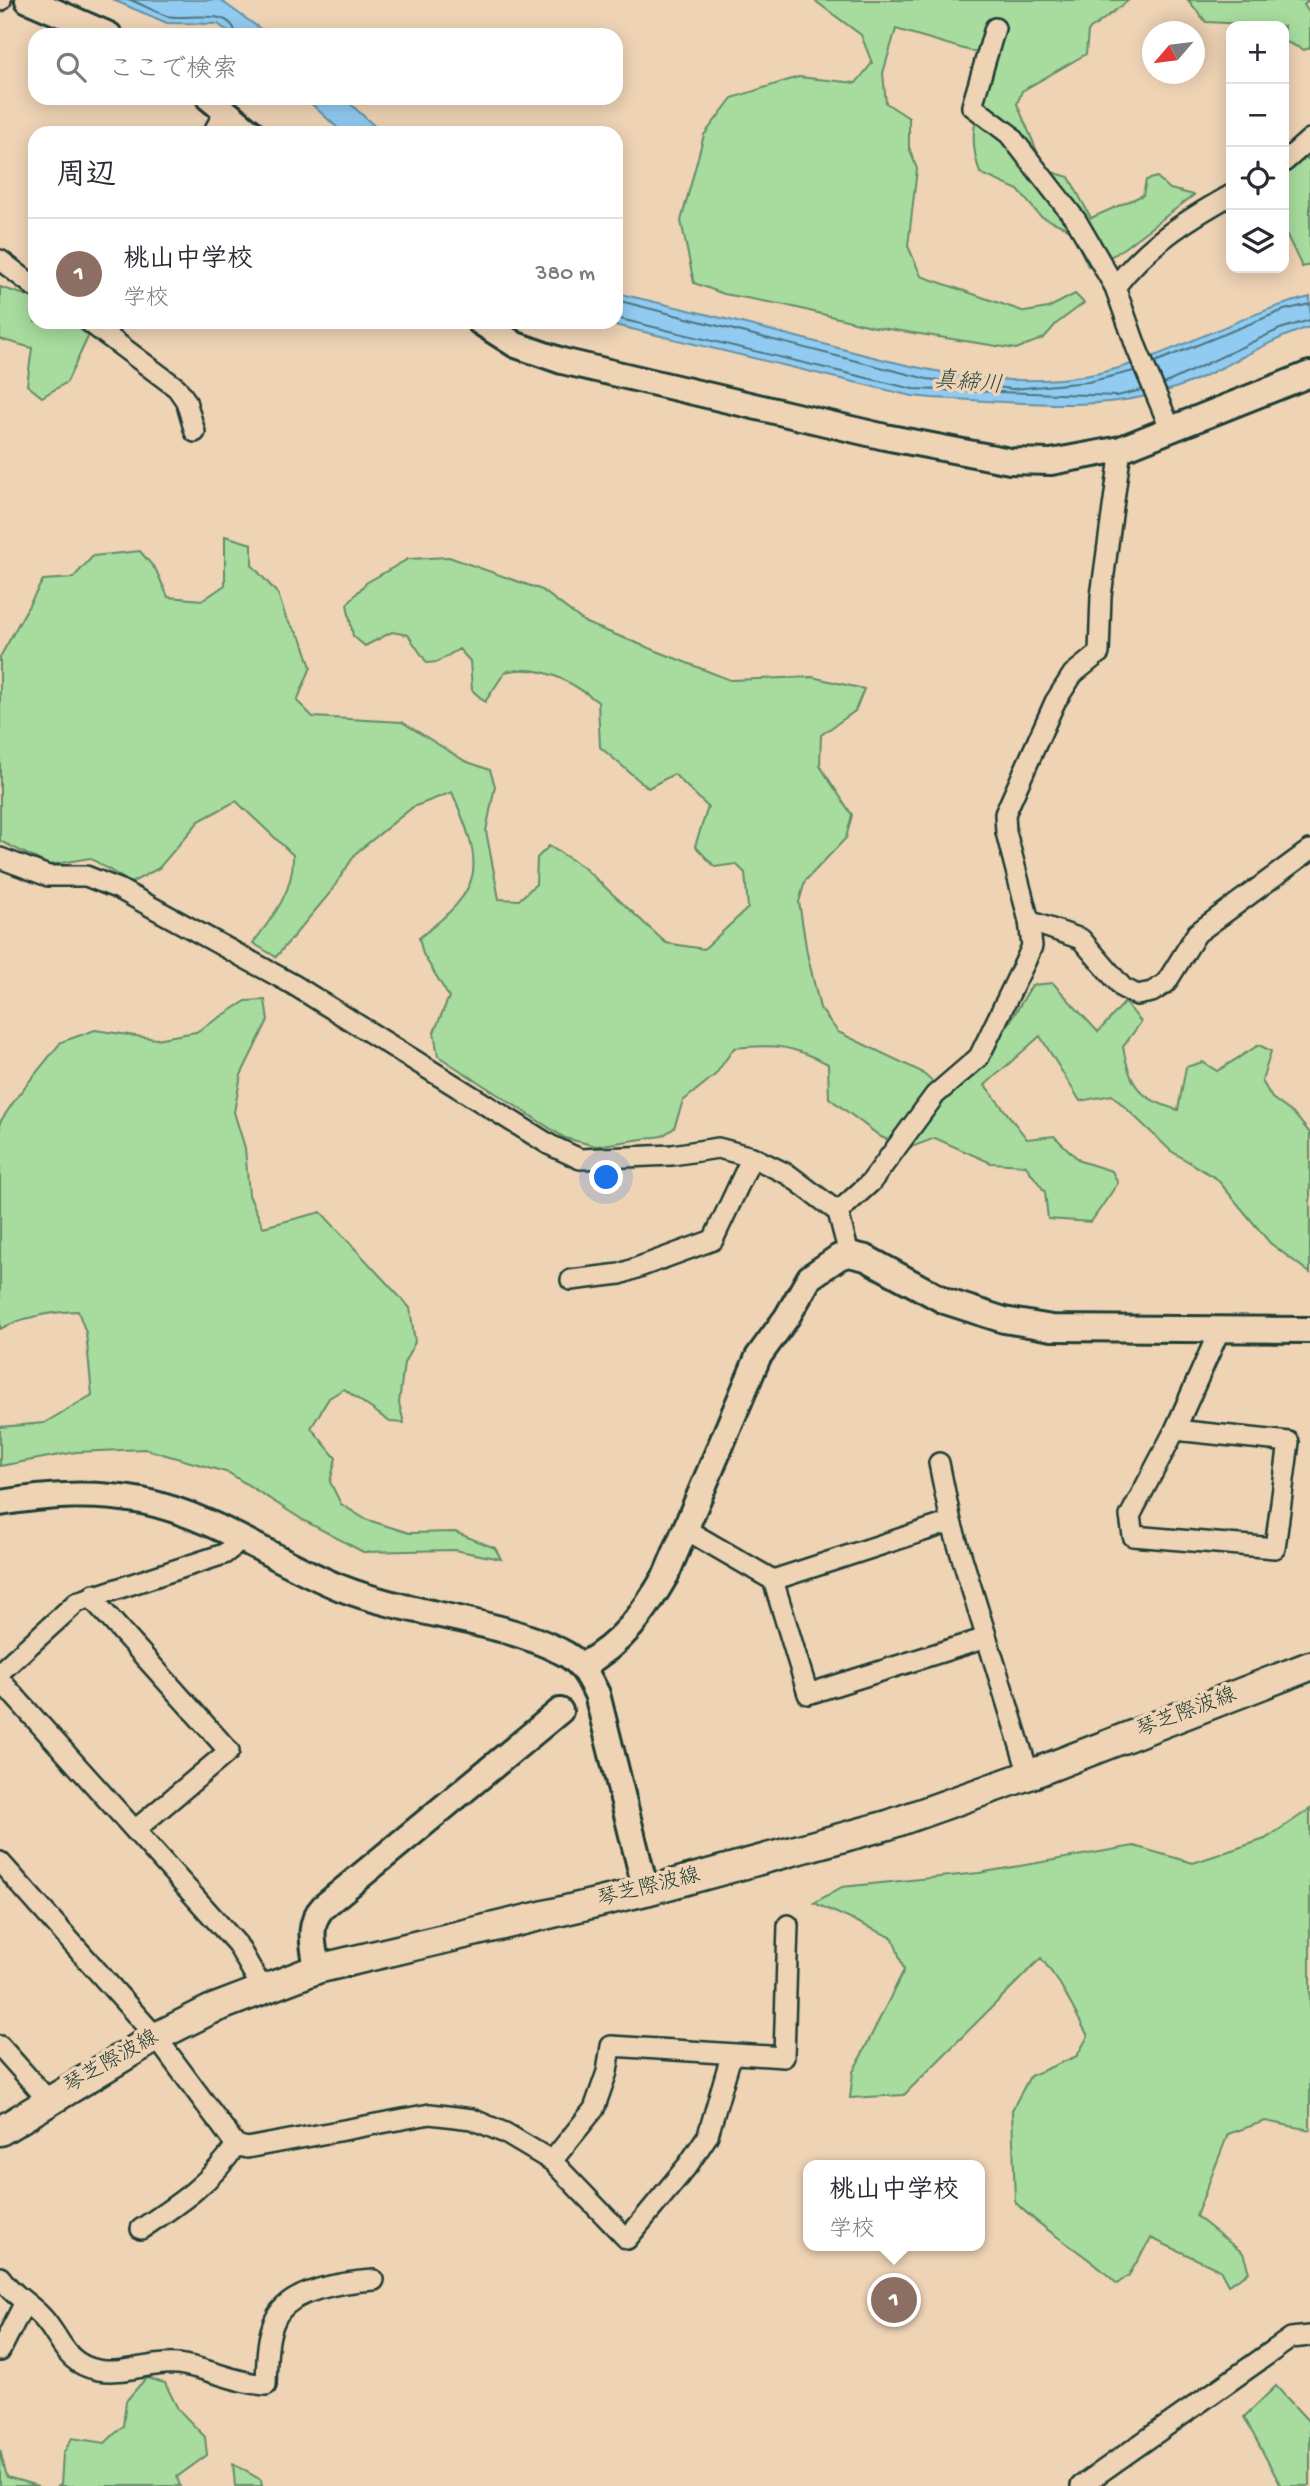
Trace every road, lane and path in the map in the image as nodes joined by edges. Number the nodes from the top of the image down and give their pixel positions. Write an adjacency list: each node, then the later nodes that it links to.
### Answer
1 (28, 0): 2 (street)
2 (93, 28)
3 (995, 28): 13 (street)
4 (217, 105): 6 (street)
5 (218, 105): 7 (street)
6 (214, 126)
7 (244, 126)
8 (1310, 139): 9 (street)
9 (1289, 158)
10 (1226, 198): 13 (street)
11 (0, 260): 12 (street)
12 (28, 282)
13 (1115, 287): 17 (street)
14 (110, 329): 18 (street)
15 (491, 329): 19 (street)
16 (1310, 374): 17 (street)
17 (1168, 422): 19 (street)
18 (195, 432)
19 (1121, 449): 22 (street)
20 (1310, 850): 22 (street)
21 (0, 858): 23 (street)
22 (1029, 922): 24 (street)
23 (752, 1157): 24 (street); 26 (street)
24 (838, 1212): 25 (street)
25 (849, 1254): 27 (street); 33 (street)
26 (571, 1280)
27 (1220, 1329): 28 (street); 29 (street)
28 (1310, 1330)
29 (1175, 1430): 29 (street)
30 (939, 1463): 32 (street)
31 (0, 1503): 34 (street)
32 (951, 1522): 35 (street); 37 (street)
33 (685, 1530): 35 (street); 38 (street)
34 (243, 1539): 36 (street); 38 (street)
35 (774, 1580): 37 (street)
36 (94, 1594): 40 (street); 44 (street)
37 (986, 1638): 43 (street)
38 (583, 1665): 46 (street)
39 (1310, 1666): 43 (main road, 琴芝際波線)
40 (0, 1672)
41 (0, 1680): 44 (street)
42 (560, 1711): 48 (street)
43 (1029, 1775): 46 (main road, 琴芝際波線)
44 (135, 1830): 49 (street)
45 (0, 1862): 50 (street)
46 (646, 1891): 48 (main road, 琴芝際波線)
47 (788, 1925): 52 (street)
48 (317, 1969): 49 (main road, 琴芝際波線)
49 (262, 1988): 50 (main road, 琴芝際波線)
50 (156, 2037): 53 (main road, 琴芝際波線); 55 (street)
51 (0, 2046): 53 (street)
52 (731, 2056): 56 (street); 56 (street)
53 (48, 2100): 54 (main road, 琴芝際波線)
54 (0, 2131)
55 (236, 2145): 56 (street); 57 (street)
56 (552, 2161)
57 (141, 2230)
58 (0, 2277): 60 (street)
59 (374, 2280): 60 (street)
60 (24, 2304): 62 (street)
61 (1310, 2336): 63 (street)
62 (0, 2351)
63 (1081, 2486)

